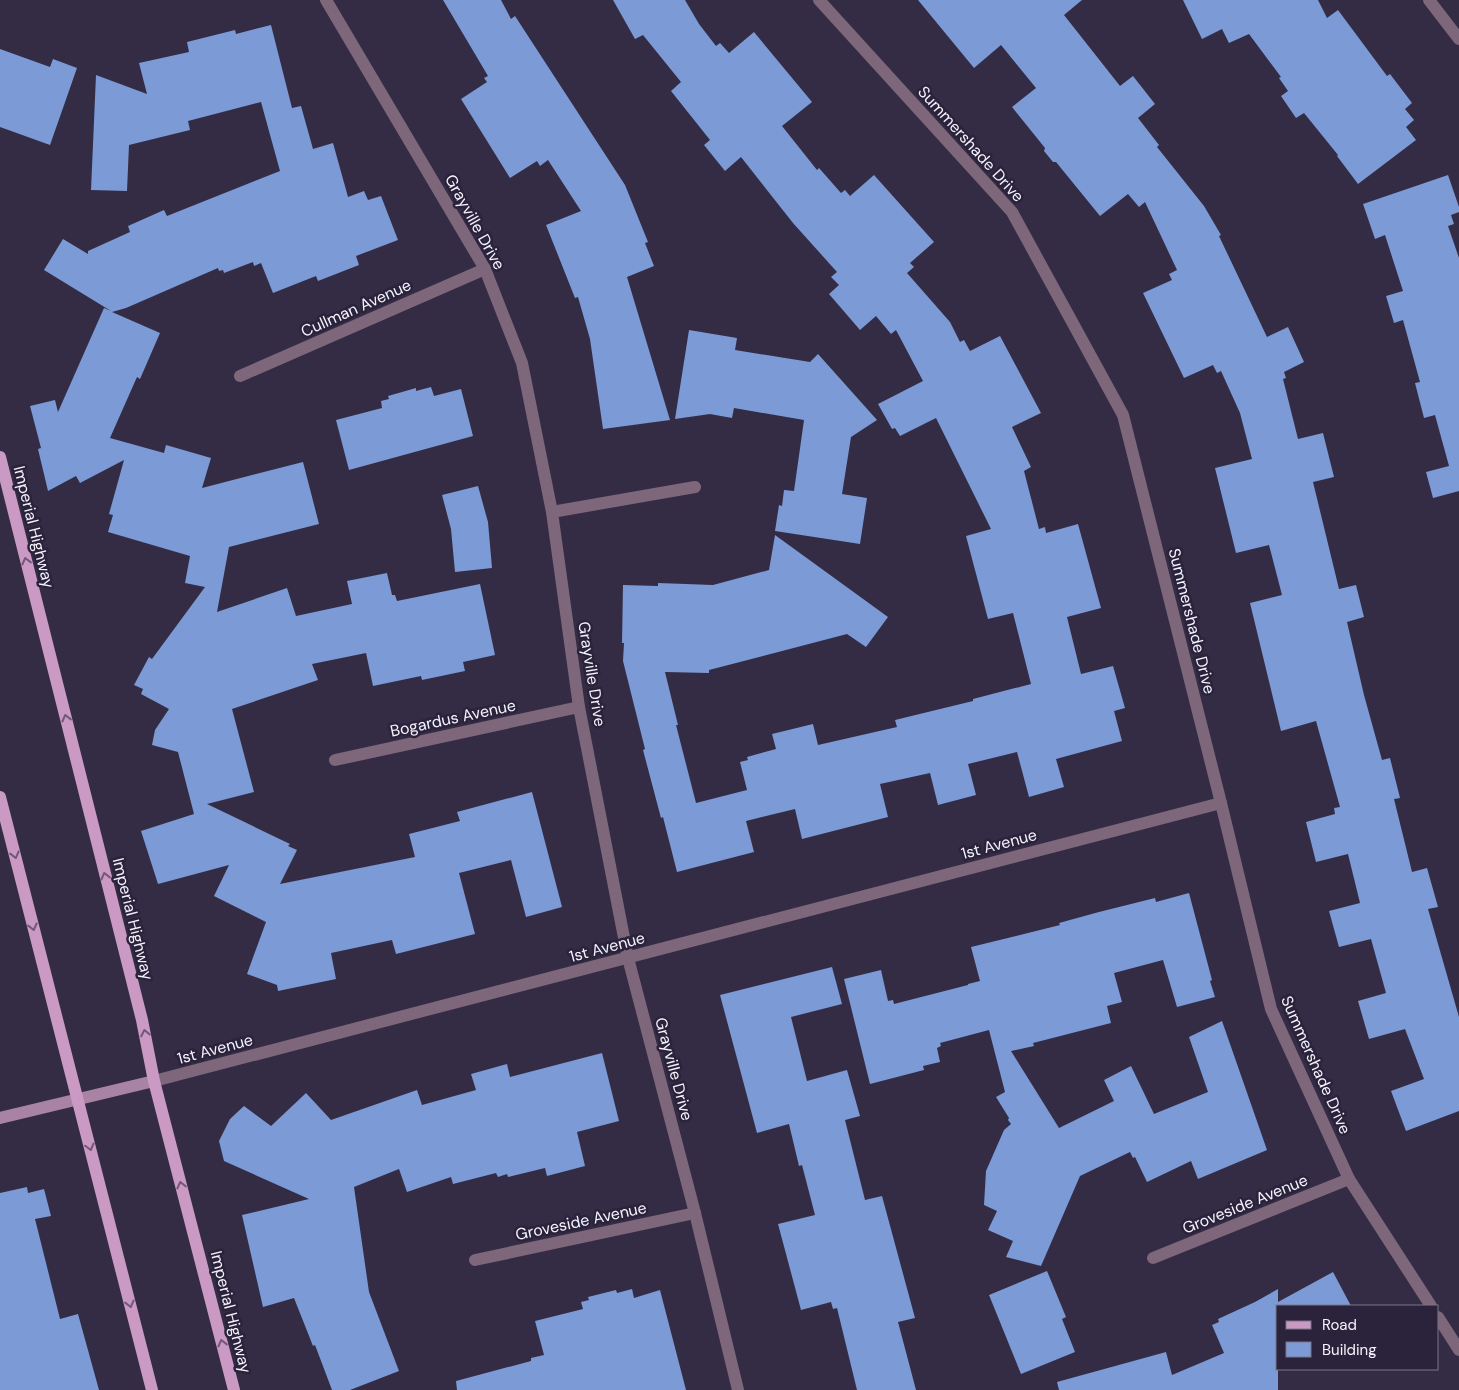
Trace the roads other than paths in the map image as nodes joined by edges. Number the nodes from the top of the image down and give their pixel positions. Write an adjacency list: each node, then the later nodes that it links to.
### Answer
1 (326, 0): 5 (street, Grayville Drive)
2 (819, 0): 13 (street, Summershade Drive)
3 (1429, 0): 4 (street)
4 (1459, 39)
5 (485, 269): 6 (street, Cullman Avenue); 9 (street, Grayville Drive)
6 (240, 376)
7 (0, 457): 15 (main road, Imperial Highway, one-way to 7)
8 (695, 487): 9 (street)
9 (552, 512): 10 (street, Grayville Drive)
10 (579, 707): 11 (street, Bogardus Avenue); 14 (street, Grayville Drive)
11 (335, 760)
12 (0, 796): 16 (main road, one-way to 16)
13 (1221, 803): 14 (street, 1st Avenue); 18 (street, Summershade Drive)
14 (628, 958): 15 (street, 1st Avenue); 19 (street, Grayville Drive)
15 (154, 1081): 16 (main road, 1st Avenue); 26 (main road, Imperial Highway, one-way to 15)
16 (78, 1100): 17 (main road, 1st Avenue); 25 (main road, one-way to 25)
17 (0, 1118)
18 (1349, 1179): 20 (street, Groveside Avenue); 22 (street, Summershade Drive)
19 (695, 1213): 21 (street, Groveside Avenue); 27 (street, Grayville Drive)
20 (1153, 1258)
21 (475, 1260)
22 (1430, 1305)
23 (1439, 1319): 24 (street)
24 (1459, 1350)
25 (152, 1390)
26 (234, 1390)
27 (738, 1390)

